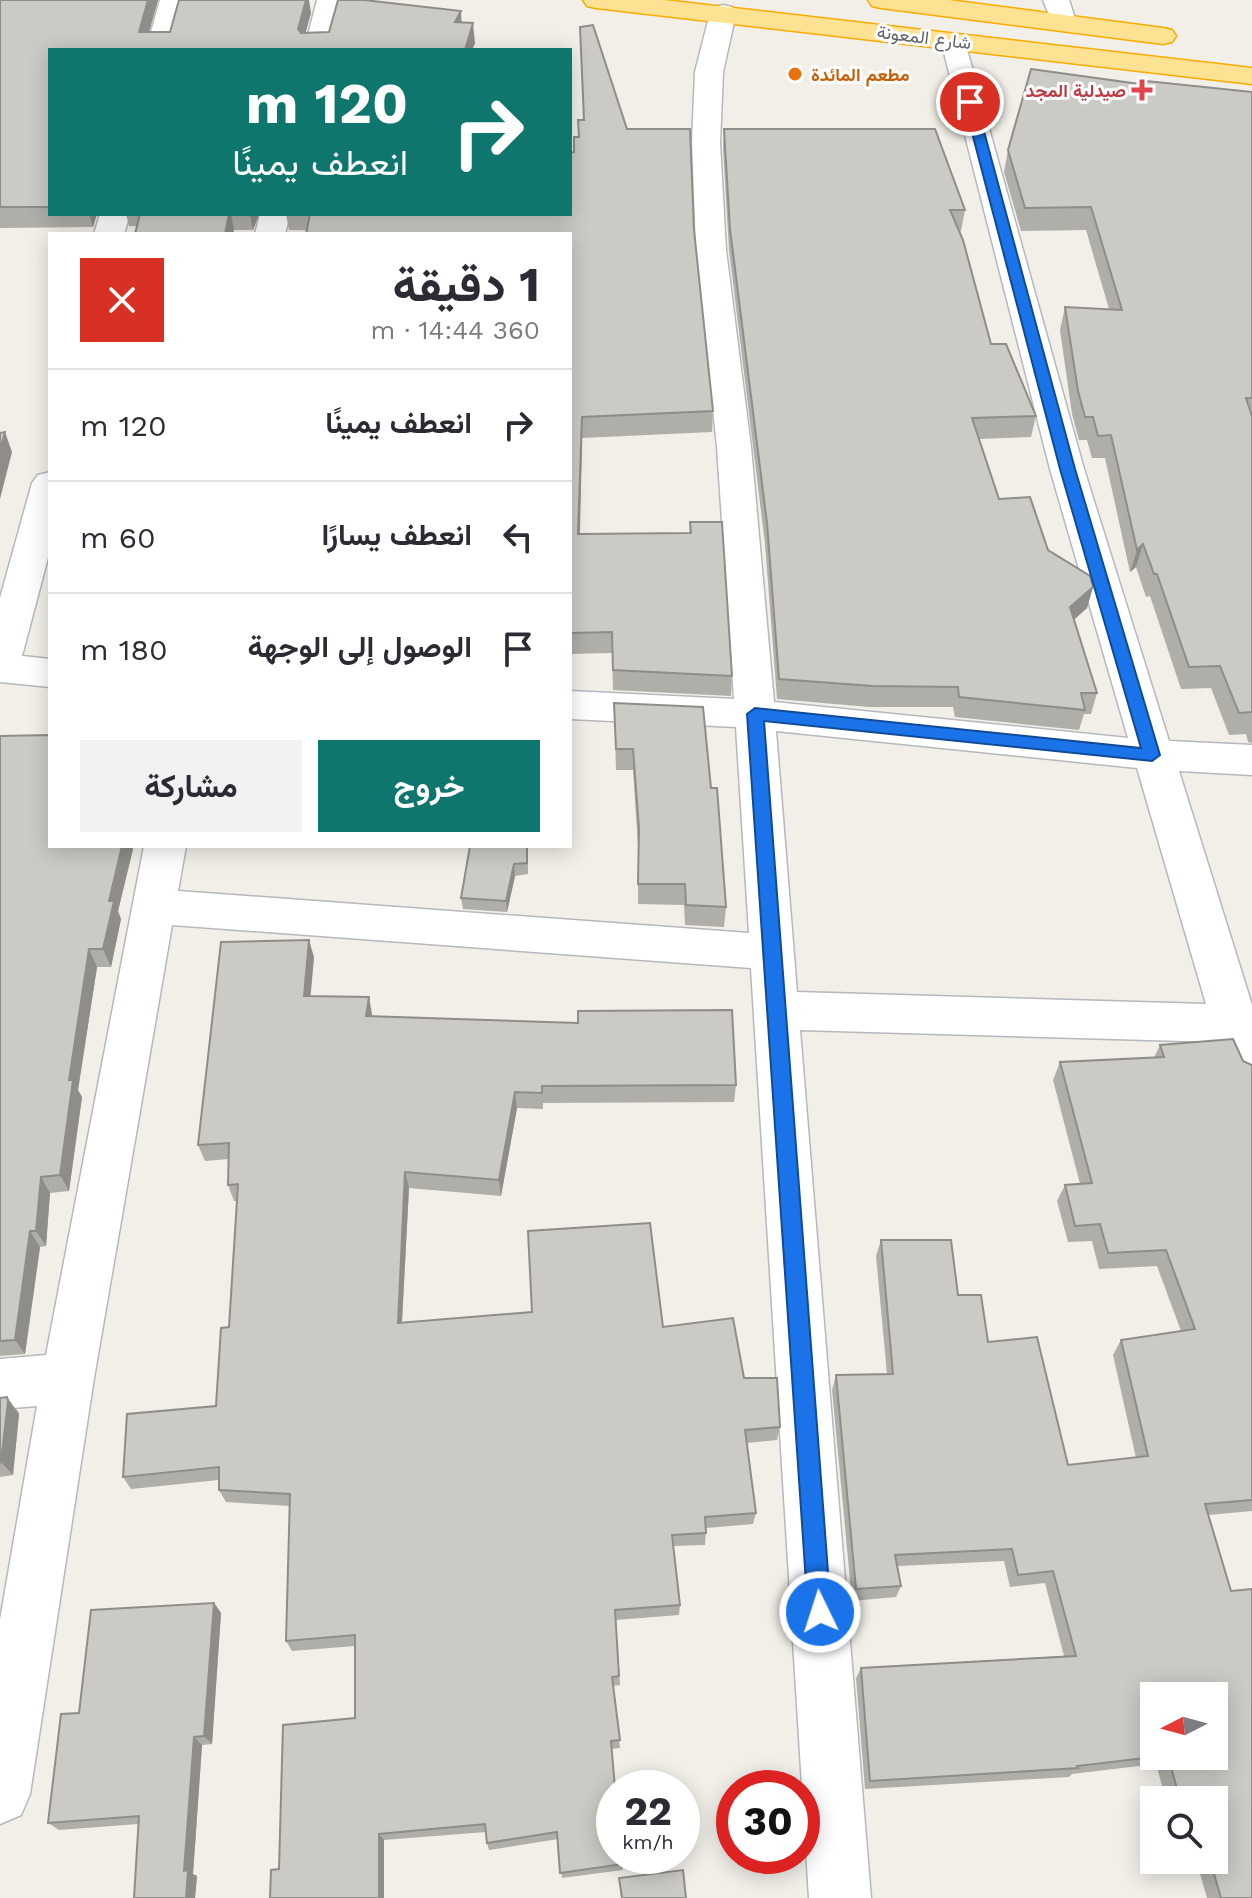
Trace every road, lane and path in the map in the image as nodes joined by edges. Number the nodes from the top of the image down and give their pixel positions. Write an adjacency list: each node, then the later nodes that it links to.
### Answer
1 (173, 0): 9 (street)
2 (330, 0): 10 (street)
3 (596, 0): 6 (highway, شارع المعونة)
4 (881, 0): 5 (highway, شارع المعونة)
5 (1060, 10): 7 (highway, شارع المعونة)
6 (723, 13): 8 (highway, شارع المعونة); 16 (street)
7 (1189, 40)
8 (954, 41): 11 (highway, شارع المعونة); 17 (street)
9 (160, 48)
10 (318, 48)
11 (1252, 76)
12 (48, 490): 13 (street)
13 (0, 668): 14 (street)
14 (48, 673)
15 (572, 705): 16 (street)
16 (755, 714): 17 (street); 21 (street)
17 (1152, 755): 18 (street); 23 (street)
18 (1252, 760)
19 (165, 848): 20 (street)
20 (156, 907): 21 (street); 25 (street)
21 (771, 952): 22 (street)
22 (775, 1010): 23 (street); 28 (street)
23 (1243, 1023): 24 (street)
24 (1252, 1064)
25 (68, 1378): 26 (street); 27 (street)
26 (0, 1384)
27 (0, 1794)
28 (840, 1898)

